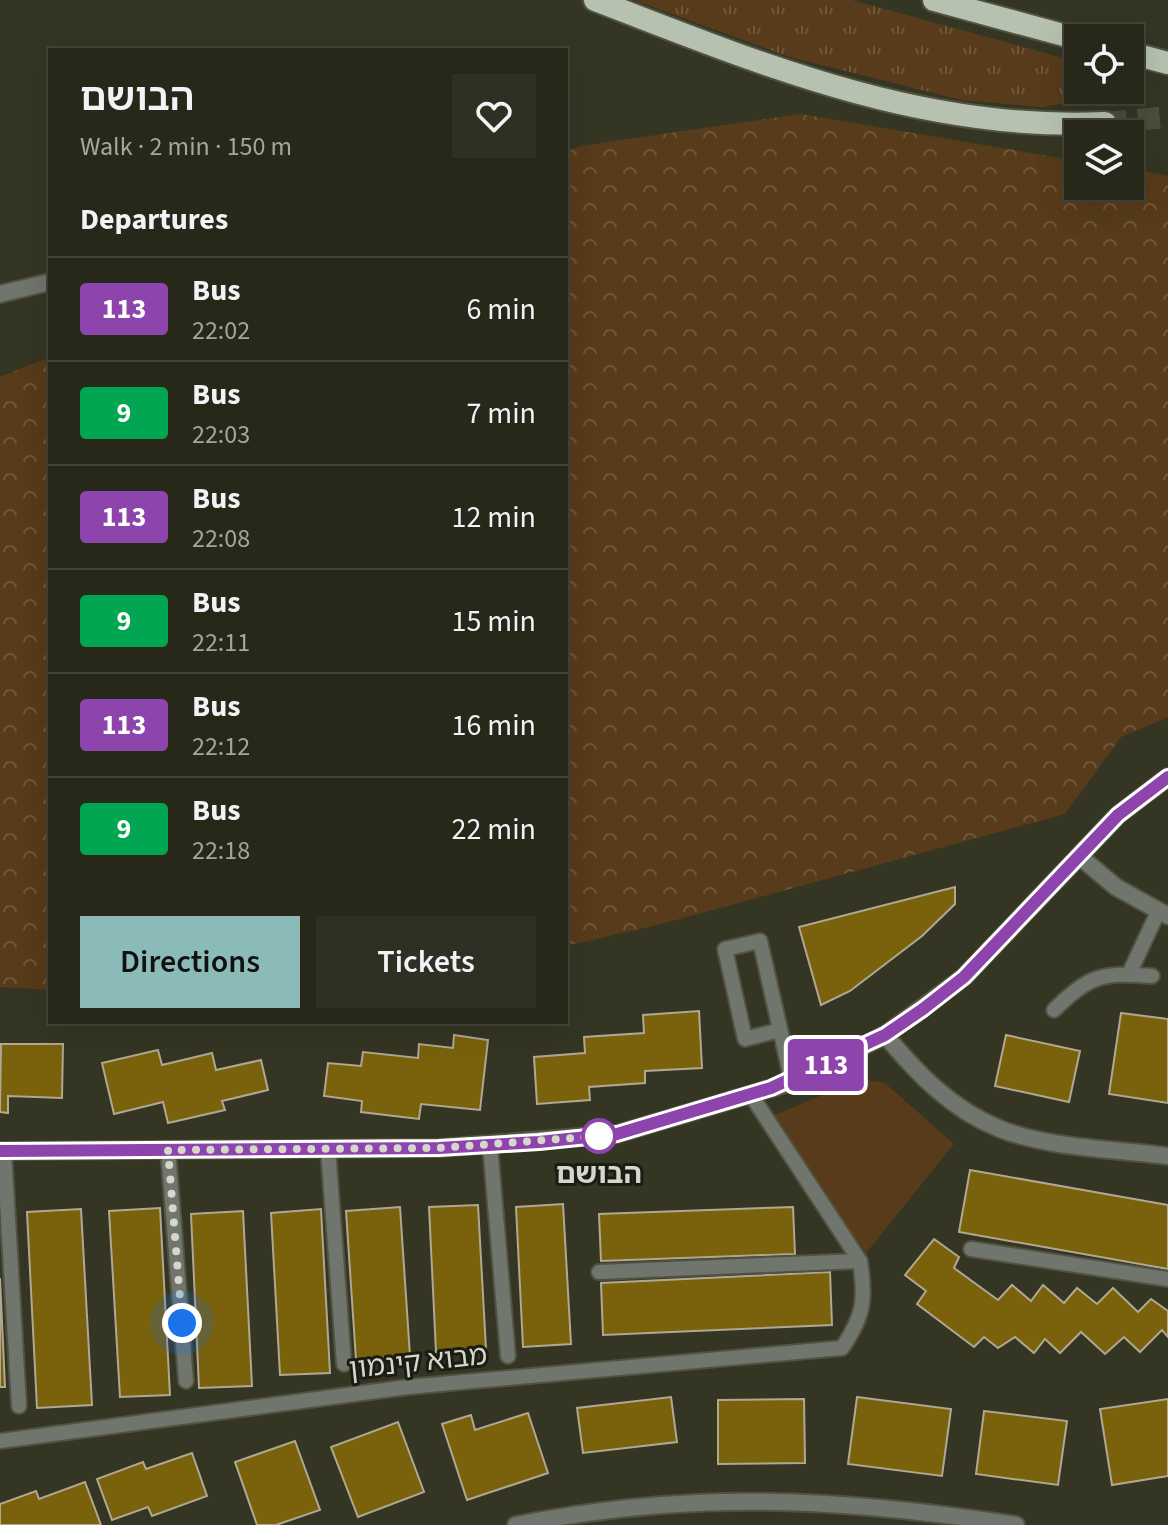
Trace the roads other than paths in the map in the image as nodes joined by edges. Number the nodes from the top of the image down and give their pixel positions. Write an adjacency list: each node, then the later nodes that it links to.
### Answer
1 (595, 0): 6 (highway)
2 (934, 0): 3 (highway)
3 (1064, 35)
4 (1144, 57): 5 (highway)
5 (1168, 63)
6 (1064, 122)
7 (48, 282): 8 (street)
8 (0, 294)
9 (1168, 777): 10 (street)
10 (1079, 856): 11 (street); 16 (street)
11 (1163, 914): 12 (lane)
12 (1129, 974): 13 (lane); 14 (lane)
13 (1152, 976)
14 (1054, 1010)
15 (780, 1030): 15 (lane); 17 (lane)
16 (885, 1035): 17 (street); 23 (street)
17 (792, 1082): 18 (street)
18 (751, 1095): 19 (street); 25 (lane)
19 (490, 1145): 20 (street); 28 (lane)
20 (328, 1149): 21 (street); 29 (lane)
21 (168, 1150): 22 (street); 30 (lane)
22 (2, 1151): 31 (lane)
23 (1168, 1156)
24 (971, 1249): 27 (lane)
25 (860, 1261): 26 (lane); 32 (lane, מבוא קינמון)
26 (599, 1272)
27 (1168, 1279)
28 (508, 1356)
29 (344, 1364)
30 (186, 1381)
31 (19, 1406)
32 (0, 1441)
33 (914, 1518): 34 (street); 35 (street)
34 (516, 1525)
35 (1016, 1525)

